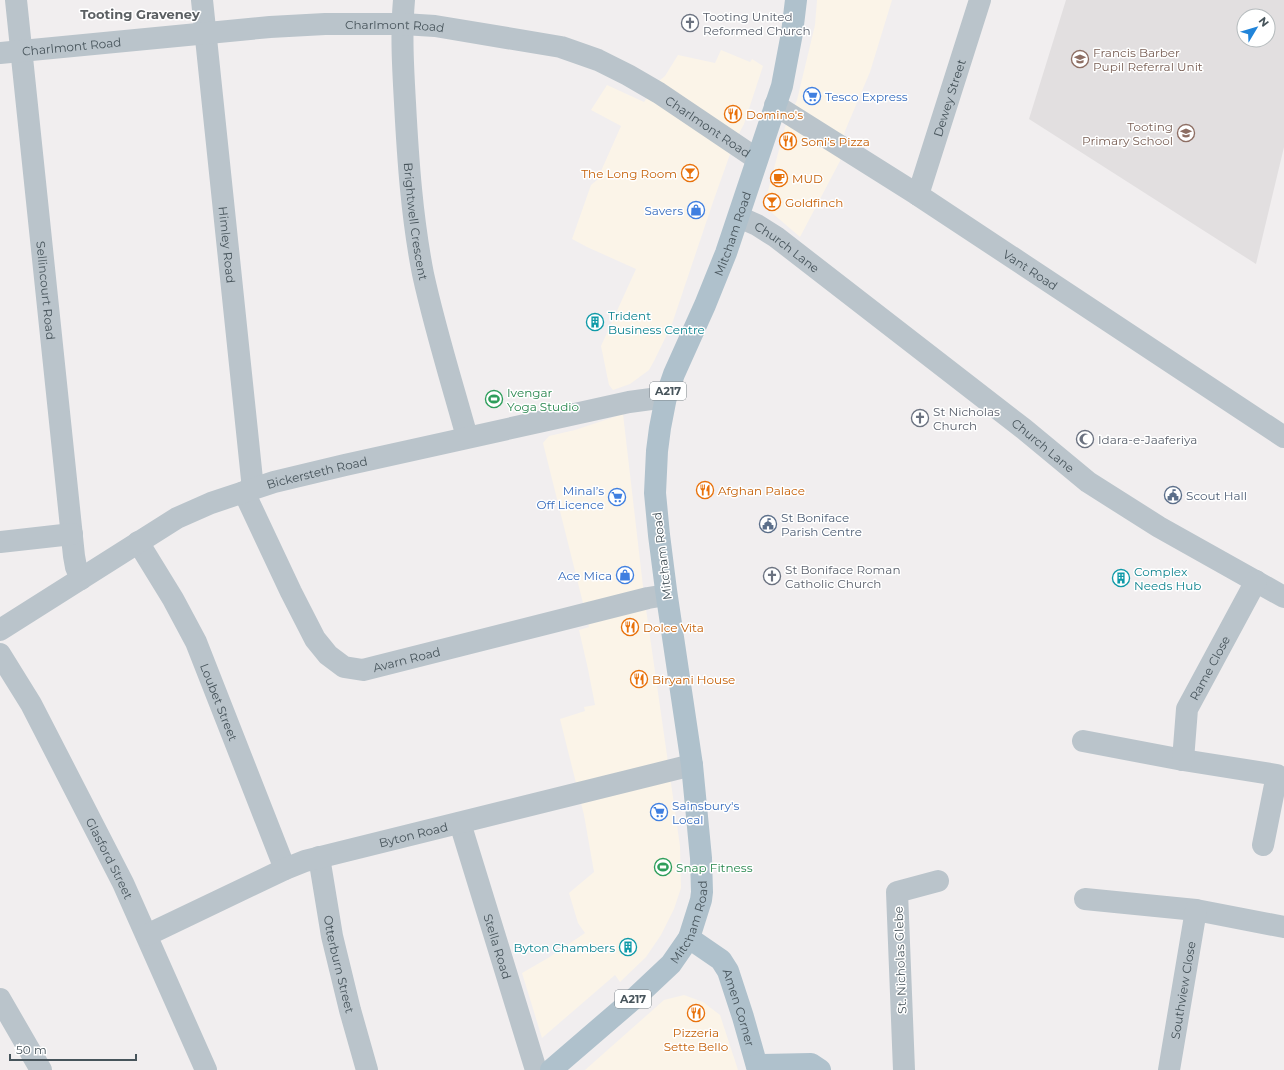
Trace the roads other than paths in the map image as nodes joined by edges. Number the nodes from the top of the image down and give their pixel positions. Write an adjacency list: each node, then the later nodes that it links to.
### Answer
1 (16, 0): 8 (street, Sellincourt Road)
2 (202, 0): 7 (street, Himley Road)
3 (404, 0): 6 (street, Brightwell Crescent)
4 (796, 0): 9 (main road, Mitcham Road / A217)
5 (980, 0): 11 (street, Dewey Street)
6 (403, 24): 7 (street, Charlmont Road); 10 (street, Charlmont Road); 15 (street, Brightwell Crescent)
7 (205, 34): 8 (street, Charlmont Road); 16 (street, Himley Road)
8 (10, 52): 17 (street, Sellincourt Road)
9 (775, 106): 10 (main road, Mitcham Road / A217); 11 (street, Vant Road)
10 (757, 159): 12 (main road, Mitcham Road / A217)
11 (918, 195): 14 (street, Vant Road)
12 (739, 217): 13 (main road, Mitcham Road / A217); 21 (street, Church Lane)
13 (666, 397): 15 (street, Bickersteth Road); 22 (main road, Mitcham Road / A217)
14 (1284, 437)
15 (467, 438): 16 (street, Bickersteth Road)
16 (249, 491): 19 (street, Bickersteth Road); 22 (street, Avarn Road)
17 (72, 534): 18 (street); 20 (street, Sellincourt Road)
18 (0, 542)
19 (138, 542): 20 (street, Bickersteth Road); 32 (street, Loubet Street)
20 (81, 579): 24 (street, Bickersteth Road)
21 (1256, 581): 23 (street, Church Lane); 27 (street, Rame Close)
22 (666, 595): 28 (main road, Mitcham Road / A217)
23 (1284, 597)
24 (0, 630)
25 (0, 654): 37 (street, Glasford Street)
26 (1082, 741): 27 (street)
27 (1183, 760): 30 (street)
28 (692, 765): 29 (street, Byton Road); 38 (main road, Mitcham Road / A217)
29 (460, 823): 31 (street, Byton Road); 44 (street, Stella Road)
30 (1263, 845)
31 (319, 857): 32 (street, Byton Road); 43 (street, Otterburn Street)
32 (285, 869): 37 (street, Byton Road)
33 (938, 881): 47 (street, St. Nicholas Glebe)
34 (1085, 899): 35 (street)
35 (1196, 910): 36 (street); 48 (street, Southview Close)
36 (1284, 927)
37 (147, 935): 42 (street, Glasford Street)
38 (689, 938): 40 (main road, Amen Corner); 45 (main road, Mitcham Road / A217)
39 (0, 998): 41 (street)
40 (758, 1068): 46 (main road)
41 (41, 1070)
42 (206, 1070)
43 (367, 1070)
44 (536, 1070)
45 (551, 1070)
46 (820, 1070)
47 (904, 1070)
48 (1169, 1070)

